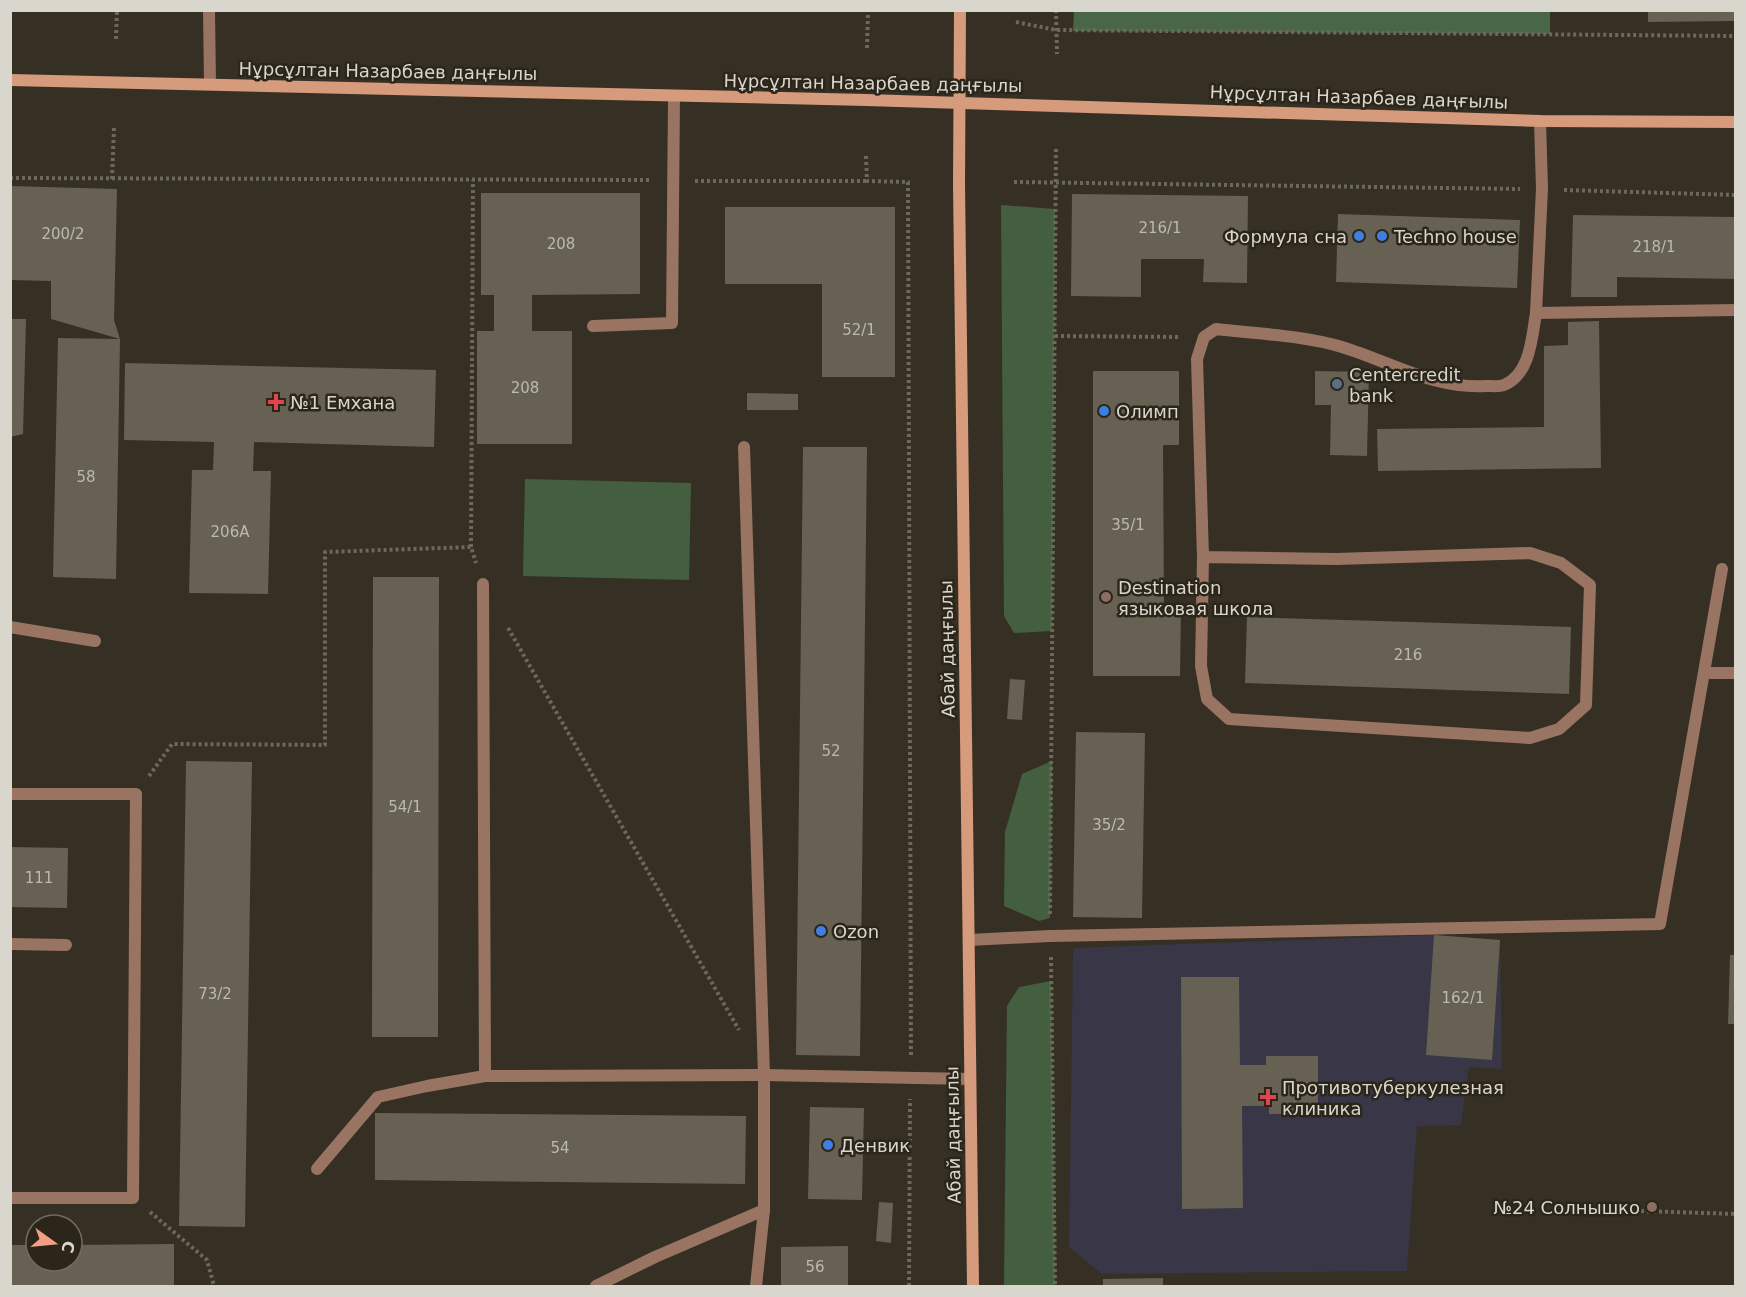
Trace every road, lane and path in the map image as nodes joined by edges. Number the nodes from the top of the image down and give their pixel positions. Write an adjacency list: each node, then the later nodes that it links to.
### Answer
1 (117, 10): 9 (path)
2 (209, 10): 13 (street)
3 (868, 10): 10 (path)
4 (960, 10): 15 (main road, Абай даңғылы)
5 (1056, 10): 7 (path)
6 (1016, 22): 7 (path)
7 (1056, 30): 8 (path); 11 (path)
8 (1736, 36)
9 (116, 39)
10 (867, 48)
11 (1057, 54)
12 (10, 80): 13 (main road, Нұрсұлтан Назарбаев даңғылы)
13 (210, 84): 14 (main road, Нұрсұлтан Назарбаев даңғылы)
14 (674, 96): 15 (main road, Нұрсұлтан Назарбаев даңғылы); 24 (street)
15 (958, 103): 16 (main road, Нұрсұлтан Назарбаев даңғылы); 48 (main road, Абай даңғылы)
16 (1540, 121): 17 (main road, Нұрсұлтан Назарбаев даңғылы); 28 (street)
17 (1736, 122)
18 (114, 128): 22 (path)
19 (1056, 147): 27 (path)
20 (866, 156): 25 (path)
21 (10, 178): 22 (path)
22 (112, 179): 23 (path)
23 (473, 180): 24 (path); 36 (path)
24 (673, 180): 25 (path); 32 (street)
25 (867, 182): 54 (path)
26 (1014, 182): 27 (path)
27 (1056, 183): 28 (path); 33 (path)
28 (1542, 189): 29 (path); 31 (street)
29 (1736, 195)
30 (1736, 310): 31 (street)
31 (1536, 314): 34 (street)
32 (593, 326)
33 (1054, 336): 34 (path); 47 (path)
34 (1204, 337): 37 (street)
35 (744, 447): 52 (street)
36 (471, 547): 39 (path); 46 (path)
37 (1203, 557): 37 (street)
38 (1722, 569): 43 (street)
39 (483, 585): 53 (street)
40 (506, 625): 51 (path)
41 (10, 627): 42 (street)
42 (95, 641)
43 (1706, 672): 44 (street); 47 (street)
44 (1736, 673)
45 (10, 794): 46 (street)
46 (136, 794): 58 (street)
47 (1050, 936): 48 (street); 67 (path)
48 (969, 940): 55 (main road, Абай даңғылы)
49 (10, 944): 50 (street)
50 (66, 945)
51 (741, 1034)
52 (764, 1075): 53 (street); 54 (street); 59 (street)
53 (485, 1076): 56 (street)
54 (911, 1077): 55 (street); 65 (path)
55 (970, 1078): 66 (main road, Абай даңғылы)
56 (317, 1169)
57 (10, 1198): 58 (street)
58 (133, 1198): 62 (path)
59 (764, 1210): 63 (street); 64 (street)
60 (1641, 1211): 61 (path)
61 (1736, 1214)
62 (214, 1287)
63 (596, 1287)
64 (756, 1287)
65 (909, 1287)
66 (973, 1287)
67 (1055, 1287)

